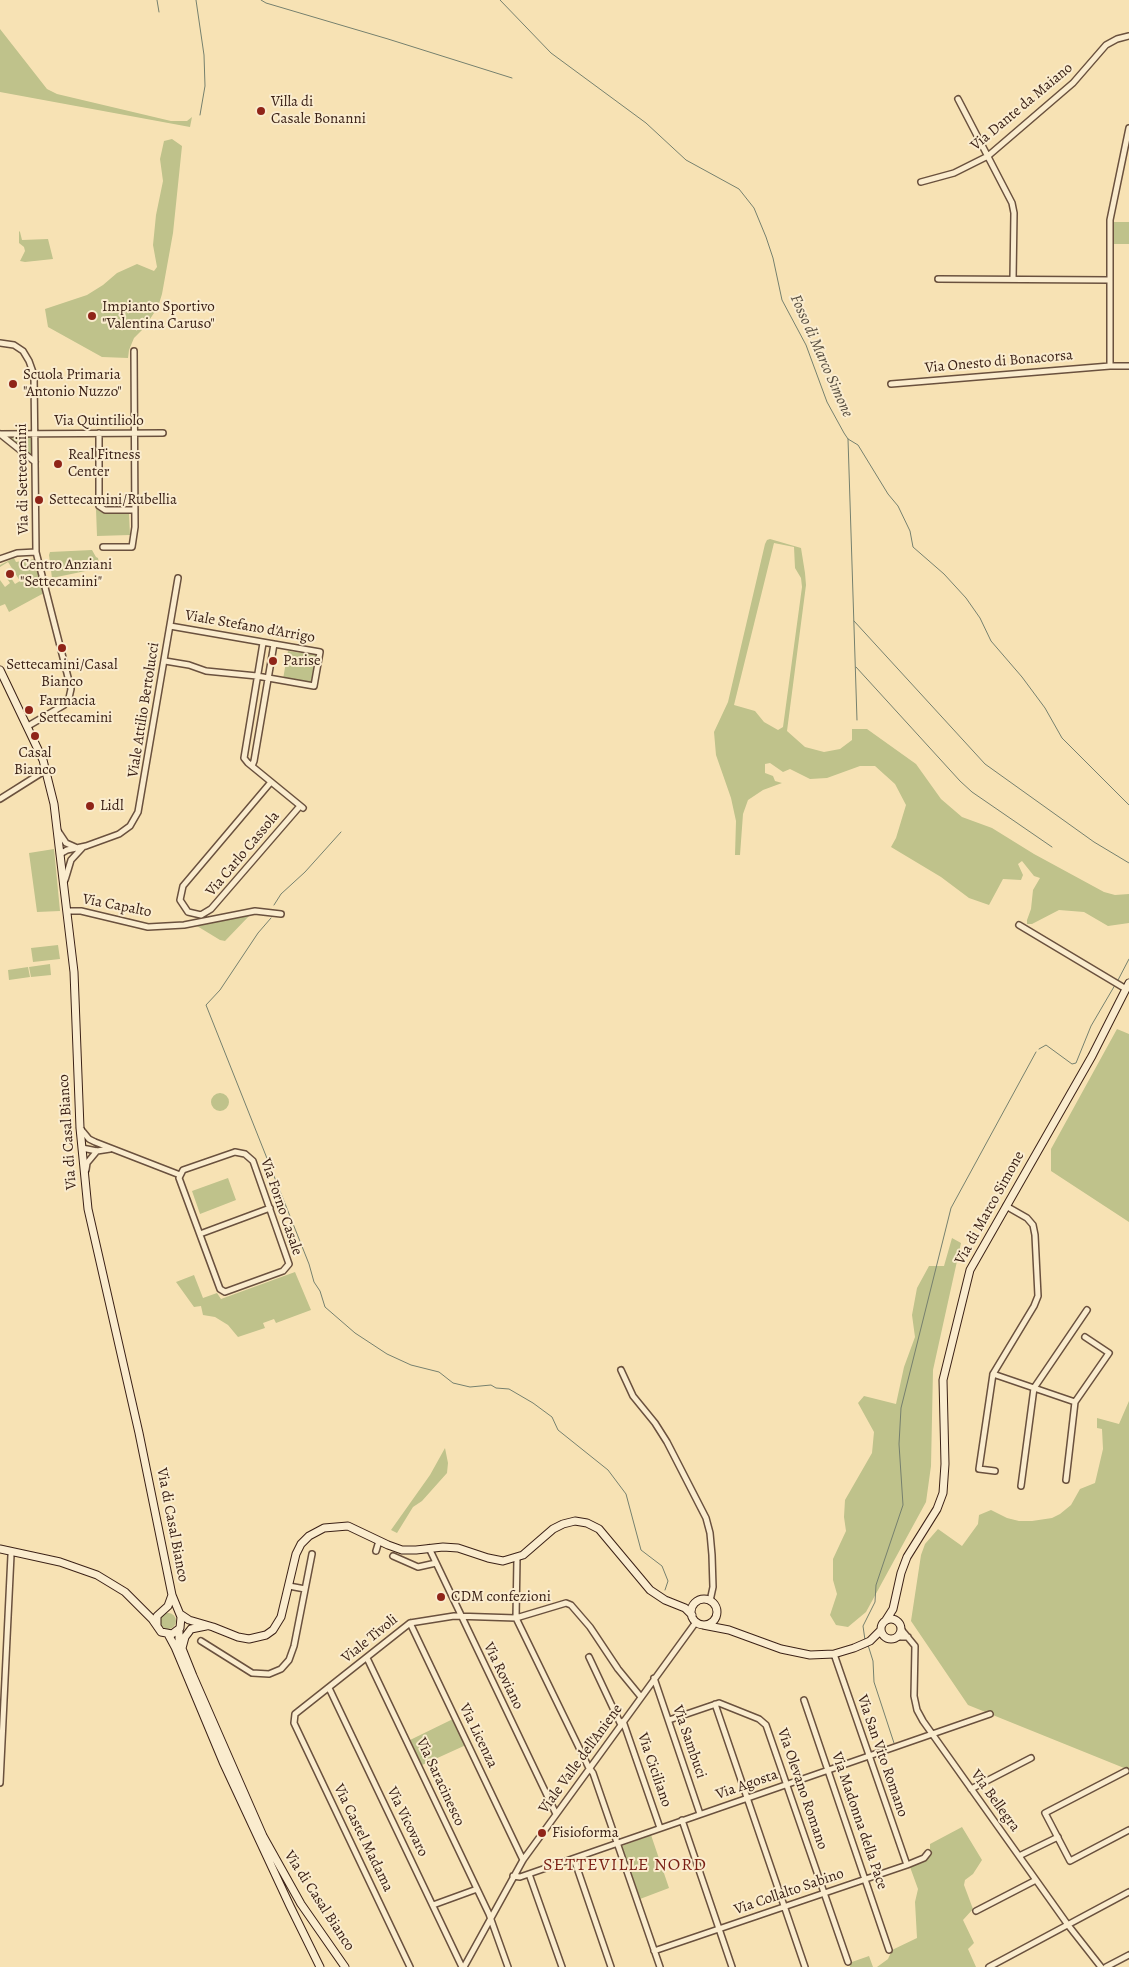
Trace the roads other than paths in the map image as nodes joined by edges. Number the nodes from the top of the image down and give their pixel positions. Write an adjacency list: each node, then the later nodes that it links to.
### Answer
1 (1129, 36): 4 (street, Via Dante da Maiano)
2 (958, 99): 4 (street)
3 (1129, 128): 8 (street)
4 (988, 156): 5 (street, Via Dante da Maiano); 7 (street)
5 (921, 182)
6 (938, 279): 7 (street)
7 (1013, 279): 8 (street)
8 (1110, 280): 11 (street)
9 (0, 343): 18 (street, Via di Settecamini)
10 (134, 350): 15 (street)
11 (1110, 366): 12 (street, Via Onesto di Bonacorsa); 13 (street, Via Onesto di Bonacorsa)
12 (1129, 366)
13 (891, 384)
14 (99, 433): 15 (street, Via Quintiliolo); 18 (street, Via Quintiliolo); 20 (street)
15 (134, 433): 16 (street, Via Quintiliolo); 20 (street)
16 (164, 433)
17 (0, 434): 18 (street, Via Quintiliolo); 19 (street)
18 (35, 434): 19 (street, Via di Settecamini)
19 (35, 462): 22 (street, Via di Settecamini)
20 (135, 510): 21 (street)
21 (102, 547)
22 (36, 552): 23 (street); 33 (street, Via di Settecamini)
23 (0, 559)
24 (178, 578): 25 (street, Viale Attilio Bertolucci)
25 (170, 626): 26 (street, Viale Stefano d'Arrigo); 28 (street, Viale Attilio Bertolucci)
26 (263, 643): 27 (street, Viale Stefano d'Arrigo); 30 (street)
27 (274, 644): 31 (street); 31 (street, Viale Stefano d'Arrigo)
28 (165, 661): 30 (street, Viale Stefano d'Arrigo); 41 (street, Viale Attilio Bertolucci)
29 (0, 670): 33 (street, Via di Casal Bianco)
30 (257, 676): 31 (street, Viale Stefano d'Arrigo); 32 (street)
31 (268, 679): 34 (street)
32 (250, 723): 34 (street); 35 (street)
33 (28, 726): 37 (street, Via di Casal Bianco)
34 (260, 729): 35 (street); 36 (street)
35 (248, 730): 36 (street)
36 (252, 766): 38 (street)
37 (46, 770): 39 (street); 40 (street, Via di Casal Bianco)
38 (271, 782): 38 (street, Via Carlo Cassola)
39 (0, 799)
40 (57, 828): 42 (street); 43 (street, Via di Casal Bianco)
41 (86, 846): 42 (street, Viale Attilio Bertolucci); 44 (street, Viale Attilio Bertolucci)
42 (75, 847): 43 (street, Viale Attilio Bertolucci)
43 (60, 854): 44 (street); 45 (street, Via di Casal Bianco)
44 (75, 854): 45 (street)
45 (64, 890): 46 (street, Via di Casal Bianco)
46 (67, 910): 47 (street, Via Capalto); 50 (street, Via di Casal Bianco)
47 (281, 914)
48 (1019, 925): 49 (street)
49 (1127, 986): 57 (street, Via di Marco Simone)
50 (80, 1128): 51 (street); 52 (street, Via di Casal Bianco)
51 (95, 1142): 52 (street); 53 (street)
52 (82, 1148): 54 (street); 56 (street, Via di Casal Bianco)
53 (115, 1150): 54 (street); 55 (street)
54 (97, 1151): 56 (street)
55 (180, 1174): 58 (street, Via Forno Casale); 59 (street, Via Forno Casale)
56 (84, 1178): 81 (street, Via di Casal Bianco)
57 (1006, 1206): 63 (street); 84 (street, Via di Marco Simone)
58 (270, 1208): 59 (street); 59 (street, Via Forno Casale)
59 (200, 1234)
60 (1087, 1310): 64 (street)
61 (1085, 1337): 65 (street)
62 (620, 1370): 82 (street)
63 (993, 1374): 64 (street); 66 (street)
64 (1034, 1388): 65 (street); 68 (street)
65 (1075, 1402): 67 (street)
66 (995, 1471)
67 (1066, 1480)
68 (1022, 1486)
69 (379, 1541): 70 (street); 72 (street); 79 (street)
70 (430, 1548): 77 (street); 78 (street, Via Roviano)
71 (0, 1551): 73 (street); 75 (street)
72 (376, 1551)
73 (20, 1554): 75 (street); 86 (street)
74 (312, 1554): 80 (street)
75 (11, 1555): 114 (street)
76 (393, 1556): 78 (street)
77 (517, 1558): 85 (street); 92 (street)
78 (436, 1563): 90 (street, Via Roviano)
79 (289, 1586): 80 (street); 101 (street)
80 (305, 1590): 108 (street)
81 (172, 1596): 87 (street, Via di Casal Bianco); 88 (street, Via di Casal Bianco)
82 (710, 1601): 83 (street); 91 (street)
83 (695, 1603): 85 (street); 89 (street)
84 (894, 1605): 93 (street, Via di Marco Simone); 99 (street, Via di Marco Simone)
85 (680, 1606): 89 (street)
86 (143, 1611): 87 (street); 98 (street)
87 (161, 1611): 88 (street); 98 (street)
88 (179, 1613): 94 (street); 100 (street)
89 (692, 1615): 95 (street)
90 (461, 1616): 92 (street, Viale Tivoli); 96 (street, Viale Tivoli); 136 (street, Via Roviano)
91 (716, 1617): 97 (street); 102 (street)
92 (516, 1618): 117 (street, Viale Tivoli); 129 (street)
93 (886, 1620): 99 (street); 103 (street)
94 (199, 1622): 100 (street); 101 (street)
95 (696, 1622): 97 (street); 115 (street, Viale Valle dell'Aniene)
96 (410, 1623): 113 (street, Viale Tivoli); 146 (street, Via Licenza)
97 (703, 1625): 102 (street)
98 (157, 1626): 104 (street)
99 (900, 1626): 105 (street); 106 (street, Via Bellegra)
100 (180, 1627): 104 (street); 110 (street, Via di Casal Bianco)
101 (213, 1627): 110 (street)
102 (729, 1630): 111 (street)
103 (880, 1631): 107 (street); 109 (street)
104 (168, 1634): 165 (street, Via di Casal Bianco)
105 (898, 1637): 106 (street); 107 (street)
106 (908, 1637): 125 (street, Via Bellegra)
107 (886, 1639): 109 (street)
108 (201, 1641)
109 (866, 1642): 111 (street)
110 (182, 1648): 166 (street, Via di Casal Bianco)
111 (834, 1654): 126 (street, Via San Vito Romano)
112 (589, 1657): 124 (street, Via Ciciliano)
113 (367, 1658): 116 (street, Viale Tivoli); 152 (street, Via Saracinesco)
114 (3, 1677): 121 (street)
115 (654, 1678): 117 (street, Viale Valle dell'Aniene); 123 (street, Via Sambuci)
116 (329, 1688): 122 (street, Viale Tivoli); 155 (street, Via Vicovaro)
117 (641, 1697): 124 (street, Viale Valle dell'Aniene)
118 (804, 1700): 130 (street, Via Madonna della Pace)
119 (715, 1704): 123 (street); 133 (street, Via Olevano Romano); 135 (street)
120 (990, 1714): 125 (street, Via Agosta)
121 (1, 1717): 128 (street)
122 (294, 1720): 167 (street, Via Castel Madama)
123 (669, 1720): 137 (street, Via Sambuci)
124 (622, 1723): 129 (street, Viale Valle dell'Aniene); 139 (street, Via Ciciliano)
125 (932, 1734): 126 (street, Via Agosta); 134 (street, Via Bellegra)
126 (870, 1756): 130 (street, Via Agosta); 147 (street, Via San Vito Romano)
127 (1031, 1758): 134 (street)
128 (1, 1760): 132 (street)
129 (591, 1770): 136 (street, Viale Valle dell'Aniene); 142 (street)
130 (828, 1770): 133 (street, Via Agosta); 150 (street, Via Madonna della Pace)
131 (1126, 1771): 141 (street)
132 (0, 1784)
133 (787, 1784): 135 (street, Via Agosta); 154 (street, Via Olevano Romano)
134 (971, 1789): 144 (street, Via Bellegra)
135 (747, 1798): 137 (street, Via Agosta); 156 (street)
136 (556, 1814): 146 (street, Viale Valle dell'Aniene)
137 (700, 1814): 138 (street, Via Agosta)
138 (682, 1820): 139 (street, Via Agosta); 160 (street)
139 (660, 1828): 142 (street, Via Agosta)
140 (1129, 1830): 141 (street)
141 (1058, 1837): 144 (street)
142 (618, 1843): 145 (street, Via Agosta); 162 (street)
143 (928, 1853): 147 (street, Via Collalto Sabino)
144 (1019, 1856): 151 (street, Via Bellegra)
145 (574, 1859): 148 (street, Via Agosta); 171 (street)
146 (523, 1860): 149 (street, Viale Valle dell'Aniene)
147 (907, 1865): 150 (street, Via Collalto Sabino)
148 (530, 1874): 149 (street, Via Agosta); 170 (street)
149 (513, 1876): 158 (street, Viale Valle dell'Aniene)
150 (866, 1879): 154 (street, Via Collalto Sabino); 161 (street, Via Madonna della Pace)
151 (1036, 1880): 157 (street); 159 (street, Via Bellegra)
152 (477, 1889): 155 (street); 158 (street, Via Saracinesco)
153 (1129, 1892): 159 (street)
154 (824, 1893): 156 (street, Via Collalto Sabino); 164 (street, Via Olevano Romano)
155 (433, 1905): 168 (street, Via Vicovaro)
156 (784, 1907): 160 (street, Via Collalto Sabino); 174 (street)
157 (976, 1911)
158 (490, 1916): 168 (street, Viale Valle dell'Aniene); 169 (street, Via Saracinesco)
159 (1068, 1925): 175 (street); 176 (street, Via Bellegra)
160 (719, 1929): 162 (street, Via Collalto Sabino); 173 (street)
161 (889, 1950)
162 (654, 1951): 172 (street)
163 (1129, 1955): 177 (street)
164 (848, 1962)
165 (320, 1967)
166 (345, 1967)
167 (410, 1967)
168 (463, 1967)
169 (508, 1967)
170 (562, 1967)
171 (610, 1967)
172 (660, 1967)
173 (732, 1967)
174 (805, 1967)
175 (989, 1967)
176 (1101, 1967)
177 (1106, 1967)

